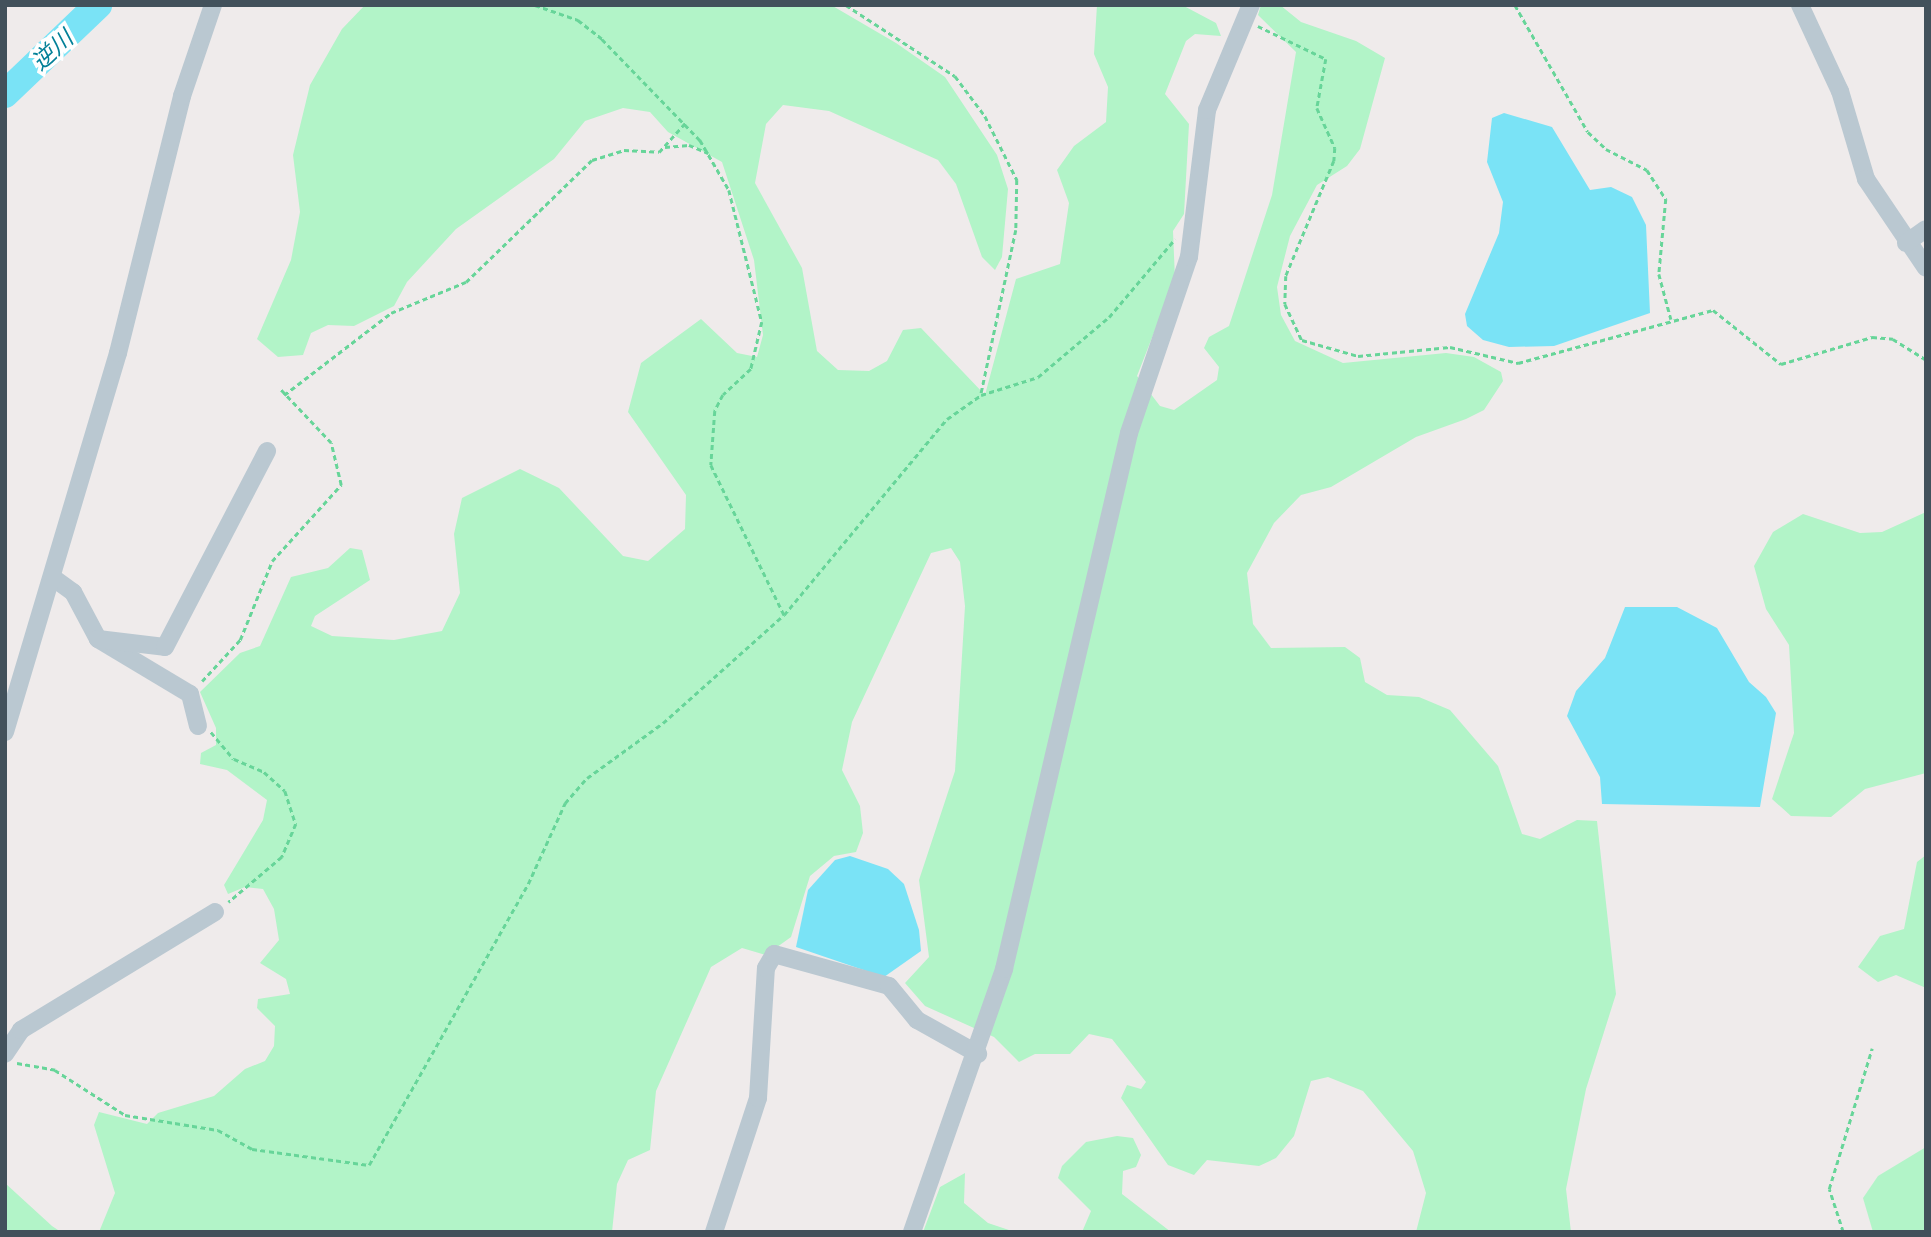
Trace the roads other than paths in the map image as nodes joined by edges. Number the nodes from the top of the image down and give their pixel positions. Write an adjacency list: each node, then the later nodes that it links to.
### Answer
1 (213, 5): 8 (street)
2 (1800, 5): 5 (street)
3 (1247, 13): 13 (street)
4 (1926, 229): 5 (street)
5 (1906, 243): 6 (street)
6 (1926, 268)
7 (267, 451): 9 (street)
8 (52, 577): 9 (street); 11 (street)
9 (98, 639): 10 (street)
10 (198, 726)
11 (5, 732)
12 (215, 912): 14 (street)
13 (978, 1054): 15 (street); 16 (street)
14 (8, 1058)
15 (714, 1232)
16 (912, 1232)

